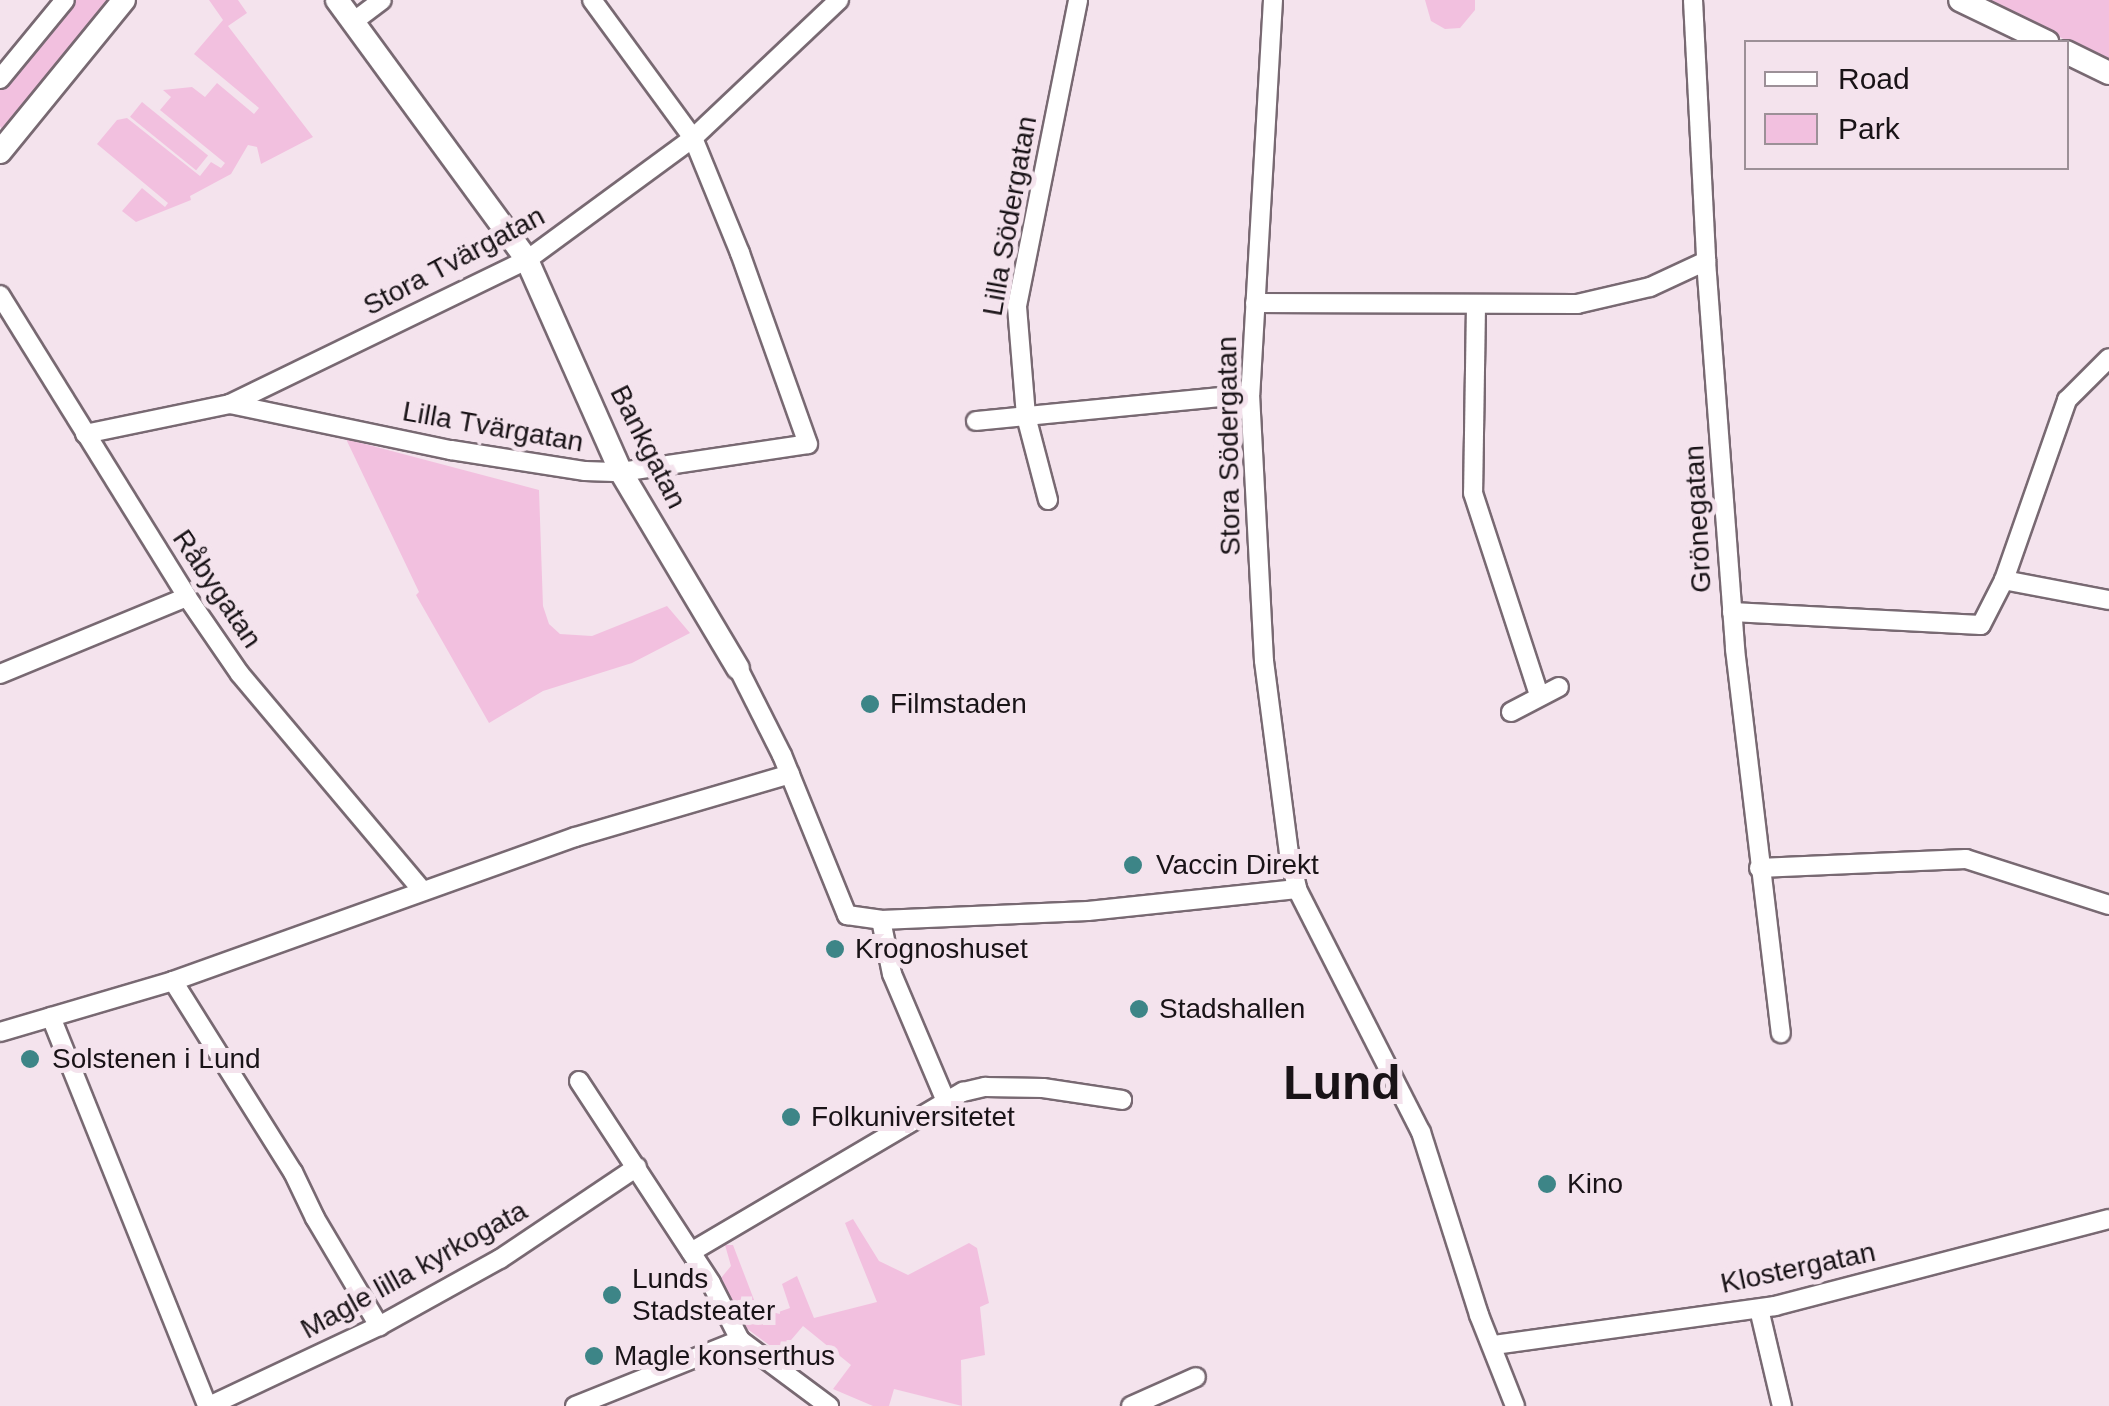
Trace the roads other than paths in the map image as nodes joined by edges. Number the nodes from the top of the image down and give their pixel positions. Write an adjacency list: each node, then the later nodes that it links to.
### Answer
1 (65, 0): 15 (street)
2 (124, 0): 17 (street)
3 (336, 0): 11 (street, Bankgatan)
4 (382, 0): 11 (street)
5 (592, 0): 16 (street)
6 (839, 0): 16 (street, Stora Tvärgatan)
7 (1078, 0): 26 (street, Lilla Södergatan)
8 (1273, 0): 21 (street, Stora Södergatan)
9 (1693, 0): 19 (street, Grönegatan)
10 (1960, 0): 12 (street)
11 (354, 22): 18 (street, Bankgatan)
12 (2043, 40)
13 (2069, 53): 14 (street)
14 (2109, 73)
15 (0, 79)
16 (694, 138): 18 (street, Stora Tvärgatan); 29 (street, Lilla Tvärgatan)
17 (3, 140)
18 (527, 260): 25 (street, Stora Tvärgatan); 29 (street, Bankgatan)
19 (1706, 261): 22 (street); 34 (street, Grönegatan)
20 (0, 295): 28 (street, Råbygatan)
21 (1255, 303): 22 (street); 24 (street, Stora Södergatan)
22 (1476, 306): 38 (street)
23 (2109, 358): 31 (street)
24 (1250, 394): 26 (street); 42 (street, Stora Södergatan)
25 (230, 404): 28 (street, Stora Tvärgatan); 29 (street, Lilla Tvärgatan)
26 (1026, 416): 27 (street); 30 (street, Lilla Södergatan)
27 (976, 422)
28 (85, 434): 32 (street, Råbygatan)
29 (621, 472): 35 (street, Bankgatan)
30 (1048, 500)
31 (2004, 580): 33 (street); 34 (street)
32 (187, 597): 36 (street); 43 (street, Råbygatan)
33 (2109, 600)
34 (1732, 612): 41 (street, Grönegatan)
35 (738, 668): 40 (street, Bankgatan)
36 (0, 674)
37 (1559, 687): 38 (street)
38 (1539, 695): 39 (street)
39 (1511, 712)
40 (790, 774): 43 (street); 45 (street, Bankgatan)
41 (1760, 868): 44 (street); 49 (street, Grönegatan)
42 (1297, 889): 45 (street); 59 (street, Stora Södergatan)
43 (422, 890): 46 (street)
44 (2109, 905)
45 (880, 920): 51 (street)
46 (172, 980): 47 (street); 57 (street)
47 (51, 1018): 48 (street); 61 (street)
48 (0, 1032)
49 (1781, 1032)
50 (579, 1081): 53 (street)
51 (946, 1099): 52 (street); 55 (street)
52 (1122, 1100)
53 (637, 1167): 55 (street); 57 (street, Magle lilla kyrkogata)
54 (2109, 1219): 56 (street, Klostergatan)
55 (691, 1252): 58 (street)
56 (1759, 1309): 59 (street, Klostergatan); 66 (street)
57 (379, 1326): 61 (street, Magle lilla kyrkogata)
58 (740, 1340): 62 (street); 63 (street)
59 (1494, 1344): 65 (street, Stora Södergatan)
60 (1196, 1377): 64 (street)
61 (208, 1406)
62 (575, 1406)
63 (829, 1406)
64 (1131, 1406)
65 (1515, 1406)
66 (1782, 1406)

